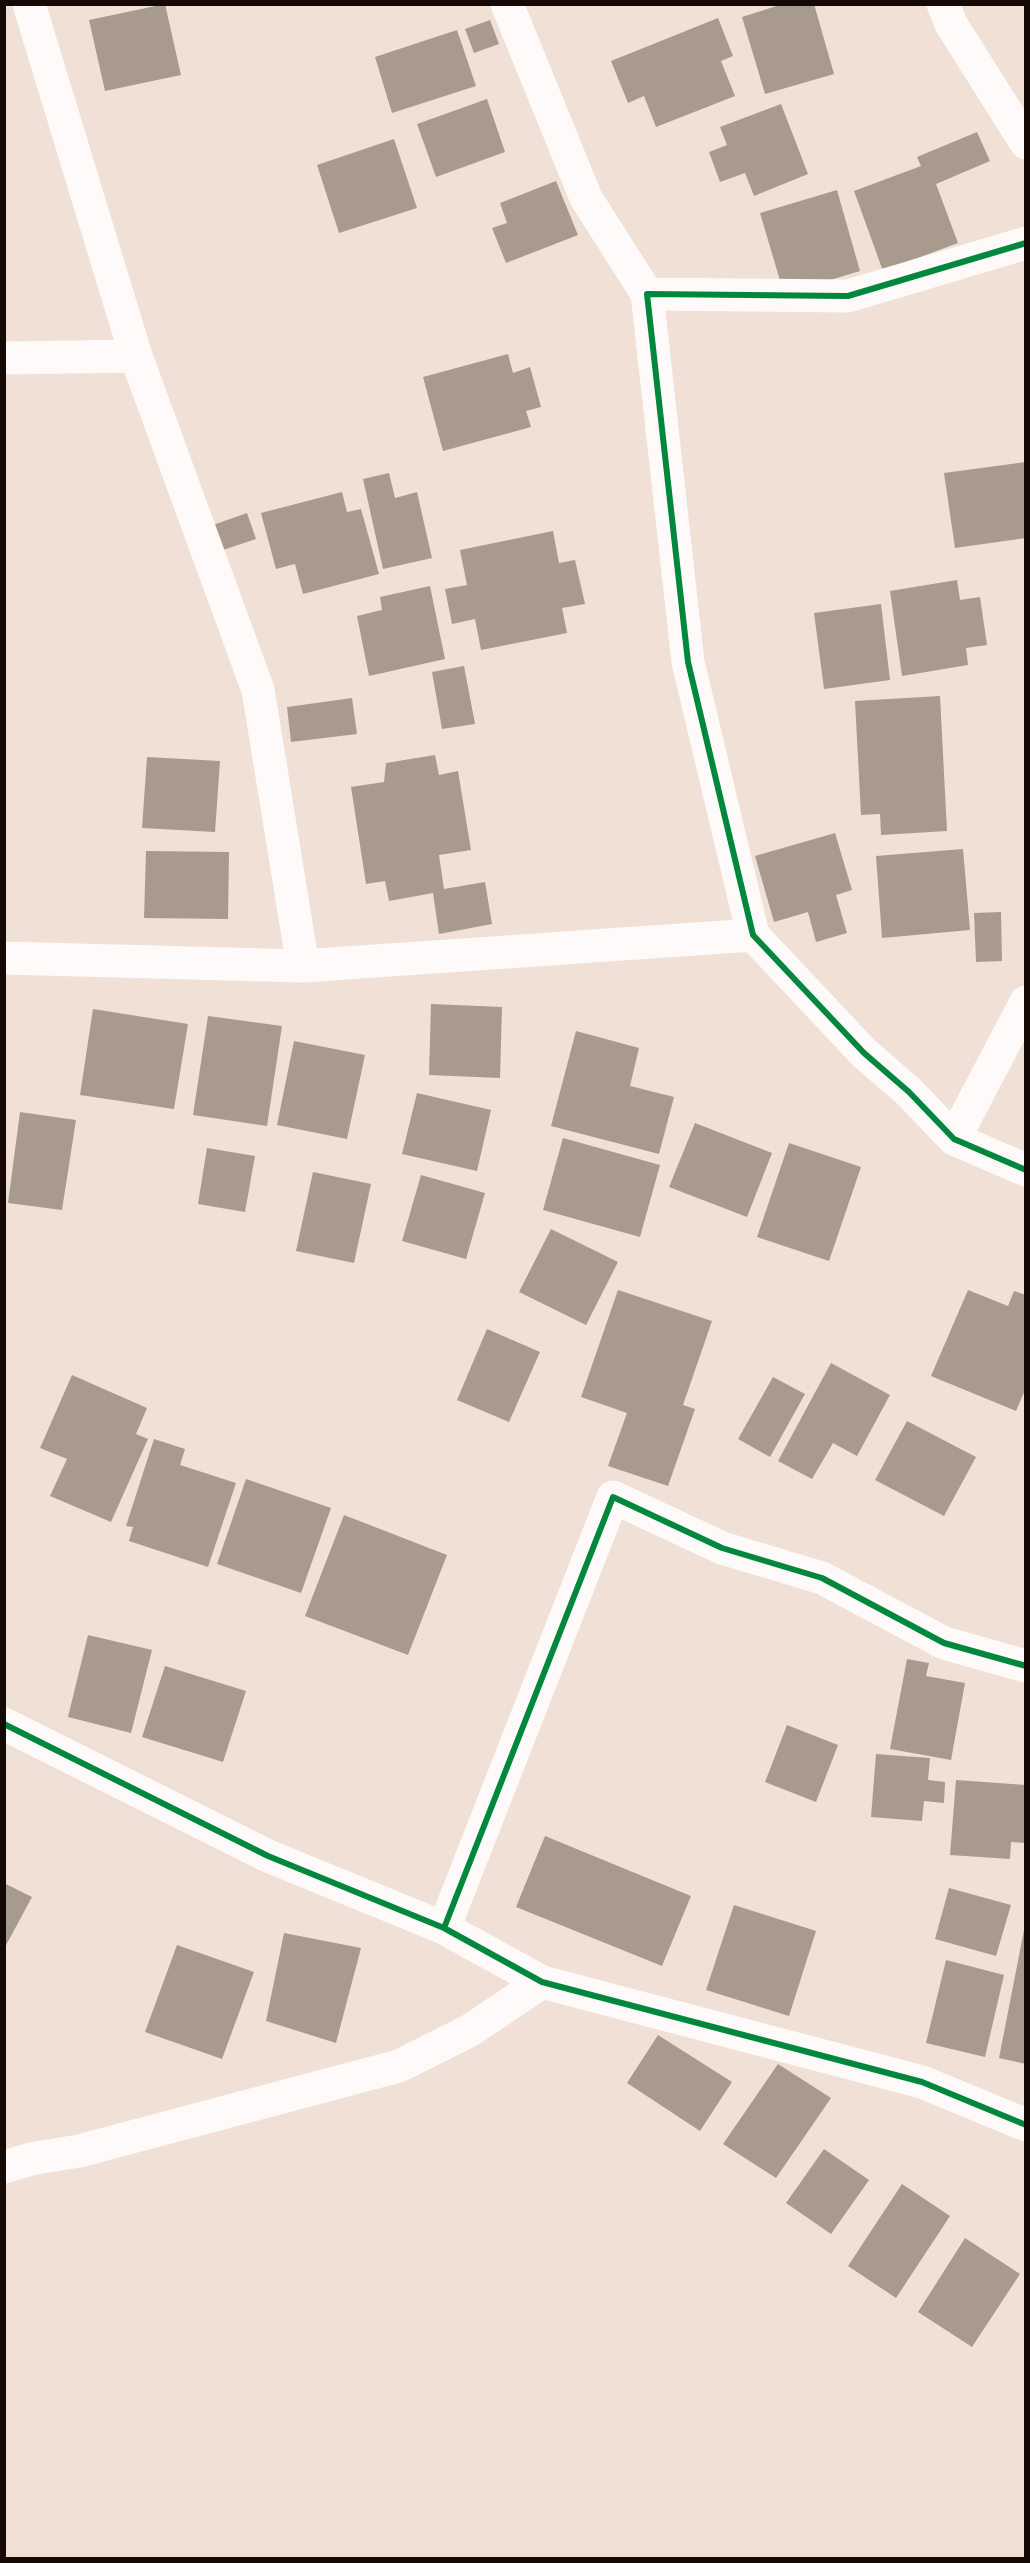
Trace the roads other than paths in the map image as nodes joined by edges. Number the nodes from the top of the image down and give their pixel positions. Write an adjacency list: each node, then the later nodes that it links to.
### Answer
1 (29, 4): 7 (street)
2 (507, 4): 6 (street)
3 (944, 4): 4 (street)
4 (1026, 143)
5 (1026, 243): 6 (street)
6 (647, 294): 9 (street)
7 (136, 356): 8 (street); 11 (street)
8 (4, 358)
9 (753, 935): 11 (street); 13 (street)
10 (4, 958): 11 (street)
11 (303, 966)
12 (1026, 1002): 13 (street)
13 (954, 1139): 14 (street)
14 (1026, 1170)
15 (1026, 1666): 17 (street)
16 (4, 1724): 17 (street)
17 (444, 1928): 18 (street)
18 (542, 1982): 19 (street); 20 (street)
19 (1026, 2125)
20 (4, 2167)

